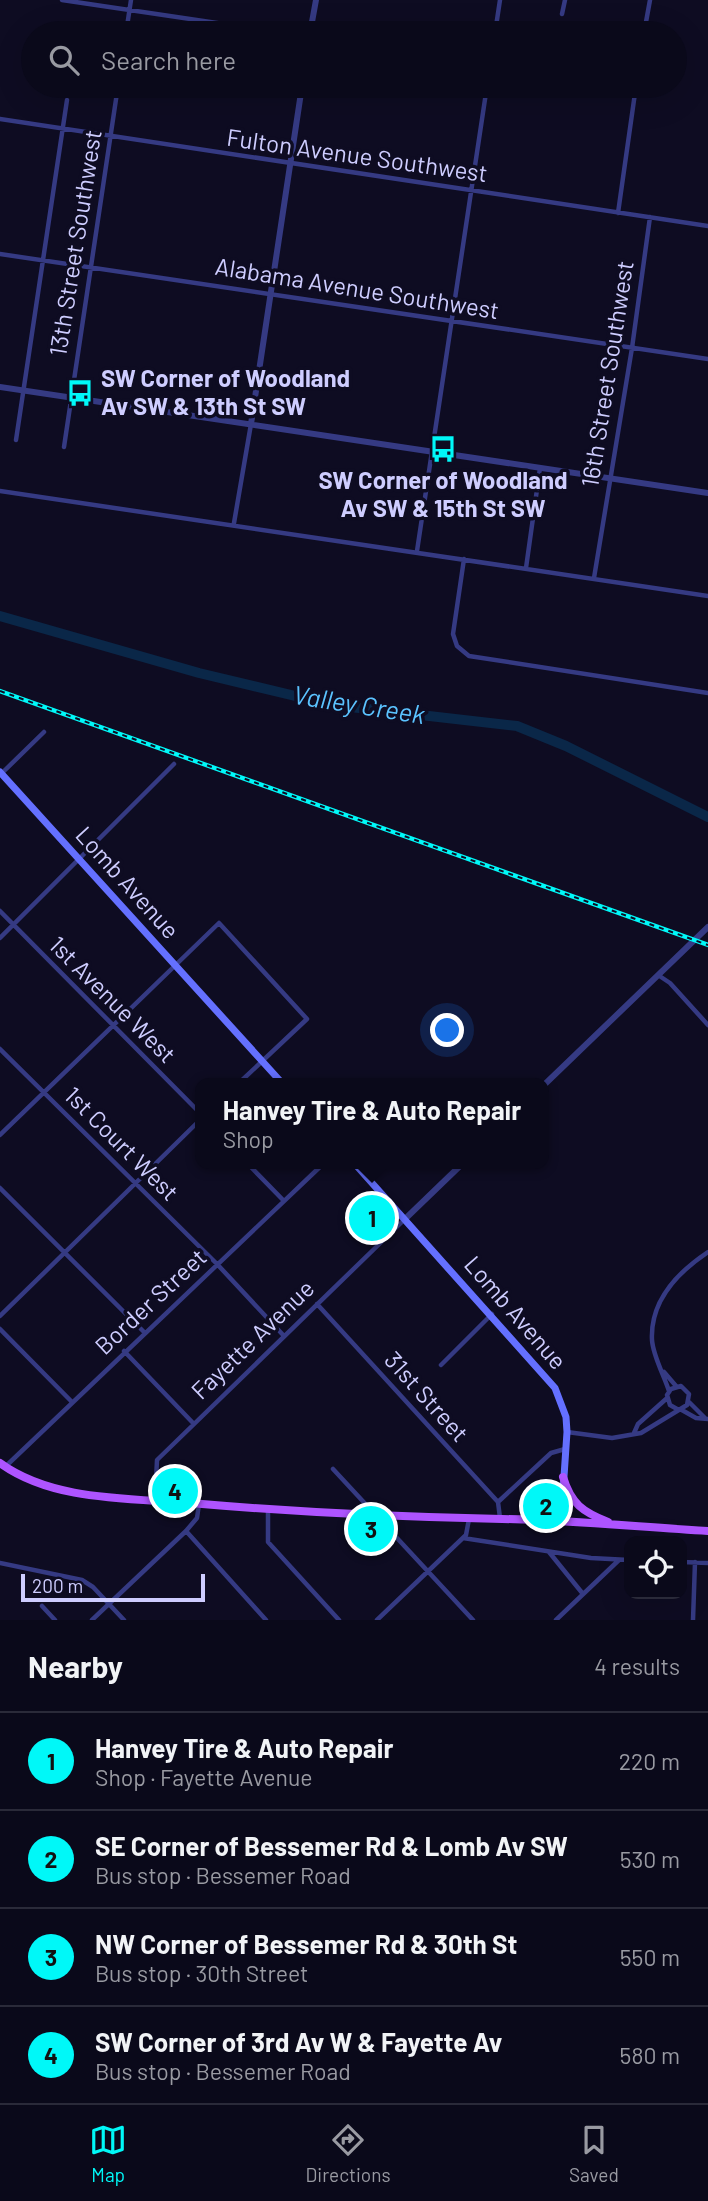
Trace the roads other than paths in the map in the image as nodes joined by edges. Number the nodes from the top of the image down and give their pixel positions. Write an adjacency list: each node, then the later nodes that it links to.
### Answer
1 (62, 0): 7 (street)
2 (131, 0): 7 (street)
3 (316, 0): 11 (street)
4 (500, 0): 12 (street)
5 (565, 0): 8 (street)
6 (650, 0): 13 (street)
7 (130, 10): 9 (street); 10 (street)
8 (562, 14)
9 (128, 21)
10 (204, 21)
11 (312, 21)
12 (497, 21)
13 (646, 21)
14 (116, 98): 21 (street, 13th Street Southwest)
15 (300, 98): 22 (street)
16 (485, 98): 23 (street)
17 (634, 98): 24 (street)
18 (66, 100): 20 (street)
19 (0, 119): 20 (street, Fulton Avenue Southwest)
20 (62, 129): 21 (street, Fulton Avenue Southwest); 28 (street)
21 (110, 137): 22 (street, Fulton Avenue Southwest); 29 (street, 13th Street Southwest)
22 (291, 163): 23 (street, Fulton Avenue Southwest); 30 (street)
23 (472, 190): 24 (street, Fulton Avenue Southwest); 31 (street)
24 (618, 213): 25 (street, Fulton Avenue Southwest)
25 (650, 218): 26 (street, Fulton Avenue Southwest); 32 (street, 16th Street Southwest)
26 (708, 226)
27 (0, 254): 28 (street, Alabama Avenue Southwest)
28 (42, 260): 29 (street, Alabama Avenue Southwest); 35 (street)
29 (91, 268): 30 (street, Alabama Avenue Southwest); 36 (street, 13th Street Southwest)
30 (271, 293): 31 (street, Alabama Avenue Southwest); 37 (street)
31 (452, 321): 32 (street, Alabama Avenue Southwest); 40 (street)
32 (632, 348): 33 (street, Alabama Avenue Southwest); 42 (street, 16th Street Southwest)
33 (708, 359)
34 (0, 387): 35 (street)
35 (24, 390): 36 (street); 38 (street)
36 (71, 397): 37 (street); 39 (street, 13th Street Southwest)
37 (251, 424): 40 (street); 45 (street)
38 (16, 440)
39 (64, 447)
40 (432, 451): 41 (street); 46 (street)
41 (540, 468): 42 (street); 48 (street)
42 (610, 478): 44 (street); 49 (street, 16th Street Southwest)
43 (0, 491): 45 (street)
44 (708, 493)
45 (234, 523): 46 (street)
46 (417, 551): 47 (street)
47 (464, 559): 48 (street); 51 (street)
48 (526, 568): 49 (street)
49 (594, 578): 50 (street)
50 (708, 596)
51 (708, 693)
52 (44, 732): 54 (street)
53 (174, 764): 55 (street)
54 (0, 773): 55 (main road, Lomb Avenue)
55 (79, 859): 57 (street); 60 (main road, Lomb Avenue)
56 (0, 911): 57 (street, 1st Avenue West)
57 (13, 925): 59 (street); 63 (street, 1st Avenue West)
58 (708, 927): 61 (street)
59 (0, 938)
60 (175, 965): 63 (street); 65 (main road, Lomb Avenue); 65 (street)
61 (658, 975): 62 (street); 68 (street)
62 (708, 1025)
63 (113, 1026): 69 (street); 70 (street, 1st Avenue West)
64 (0, 1049): 69 (street, 1st Court West)
65 (262, 1061): 66 (street); 67 (main road, Lomb Avenue)
66 (244, 1078)
67 (277, 1078)
68 (549, 1080)
69 (45, 1092): 72 (street); 77 (street, 1st Court West)
70 (195, 1108)
71 (195, 1125): 77 (street)
72 (0, 1135)
73 (253, 1169): 79 (street)
74 (318, 1169): 79 (street, Border Street)
75 (360, 1169): 80 (main road, Lomb Avenue)
76 (457, 1169): 80 (street)
77 (136, 1183): 81 (street); 83 (street, 1st Court West)
78 (0, 1188): 81 (street)
79 (284, 1201): 83 (street, Border Street)
80 (405, 1219): 84 (street, Fayette Avenue); 85 (main road, Lomb Avenue)
81 (64, 1252): 86 (street); 88 (street)
82 (708, 1252): 92 (street)
83 (217, 1264): 88 (street, Border Street); 89 (street)
84 (317, 1304): 89 (street, Fayette Avenue); 108 (street, 31st Street)
85 (492, 1314): 91 (street); 101 (main road, Lomb Avenue)
86 (0, 1316)
87 (0, 1329): 96 (street)
88 (144, 1332): 90 (street, Border Street)
89 (284, 1336): 100 (street, Fayette Avenue)
90 (124, 1352): 96 (street, Border Street); 100 (street)
91 (441, 1365)
92 (660, 1366): 93 (street); 94 (street)
93 (676, 1386): 94 (street); 97 (street)
94 (669, 1391): 95 (street)
95 (667, 1398): 98 (street); 102 (street)
96 (71, 1401): 104 (street, Border Street)
97 (689, 1402): 98 (street); 99 (street)
98 (678, 1409): 99 (street); 102 (street)
99 (707, 1419)
100 (193, 1423): 107 (street, Fayette Avenue)
101 (568, 1432): 102 (street); 103 (main road, Lomb Avenue)
102 (634, 1433)
103 (565, 1449): 106 (main road, Lomb Avenue); 108 (street)
104 (3, 1465): 107 (main road)
105 (333, 1469): 111 (street)
106 (563, 1477): 114 (main road, Lomb Avenue); 115 (main road)
107 (155, 1500): 109 (main road)
108 (498, 1502): 113 (street)
109 (199, 1504): 110 (main road); 116 (street)
110 (268, 1510): 111 (main road); 135 (street)
111 (376, 1516): 112 (main road); 126 (street)
112 (469, 1519): 113 (main road); 118 (street)
113 (500, 1519): 114 (main road)
114 (561, 1521): 115 (main road)
115 (618, 1525): 117 (main road)
116 (186, 1531): 128 (street); 134 (street)
117 (708, 1531)
118 (463, 1538): 119 (street); 126 (street)
119 (549, 1551): 120 (street); 127 (street)
120 (620, 1560): 121 (street); 127 (street)
121 (624, 1560)
122 (687, 1562): 123 (street)
123 (695, 1562): 125 (street); 130 (street)
124 (0, 1563): 128 (street)
125 (708, 1563)
126 (427, 1570): 136 (street); 137 (street)
127 (583, 1594): 138 (street)
128 (109, 1604): 132 (street); 133 (street)
129 (42, 1606): 131 (street)
130 (692, 1619)
131 (55, 1620)
132 (92, 1620)
133 (124, 1620)
134 (266, 1620)
135 (340, 1620)
136 (377, 1620)
137 (473, 1620)
138 (556, 1620)

